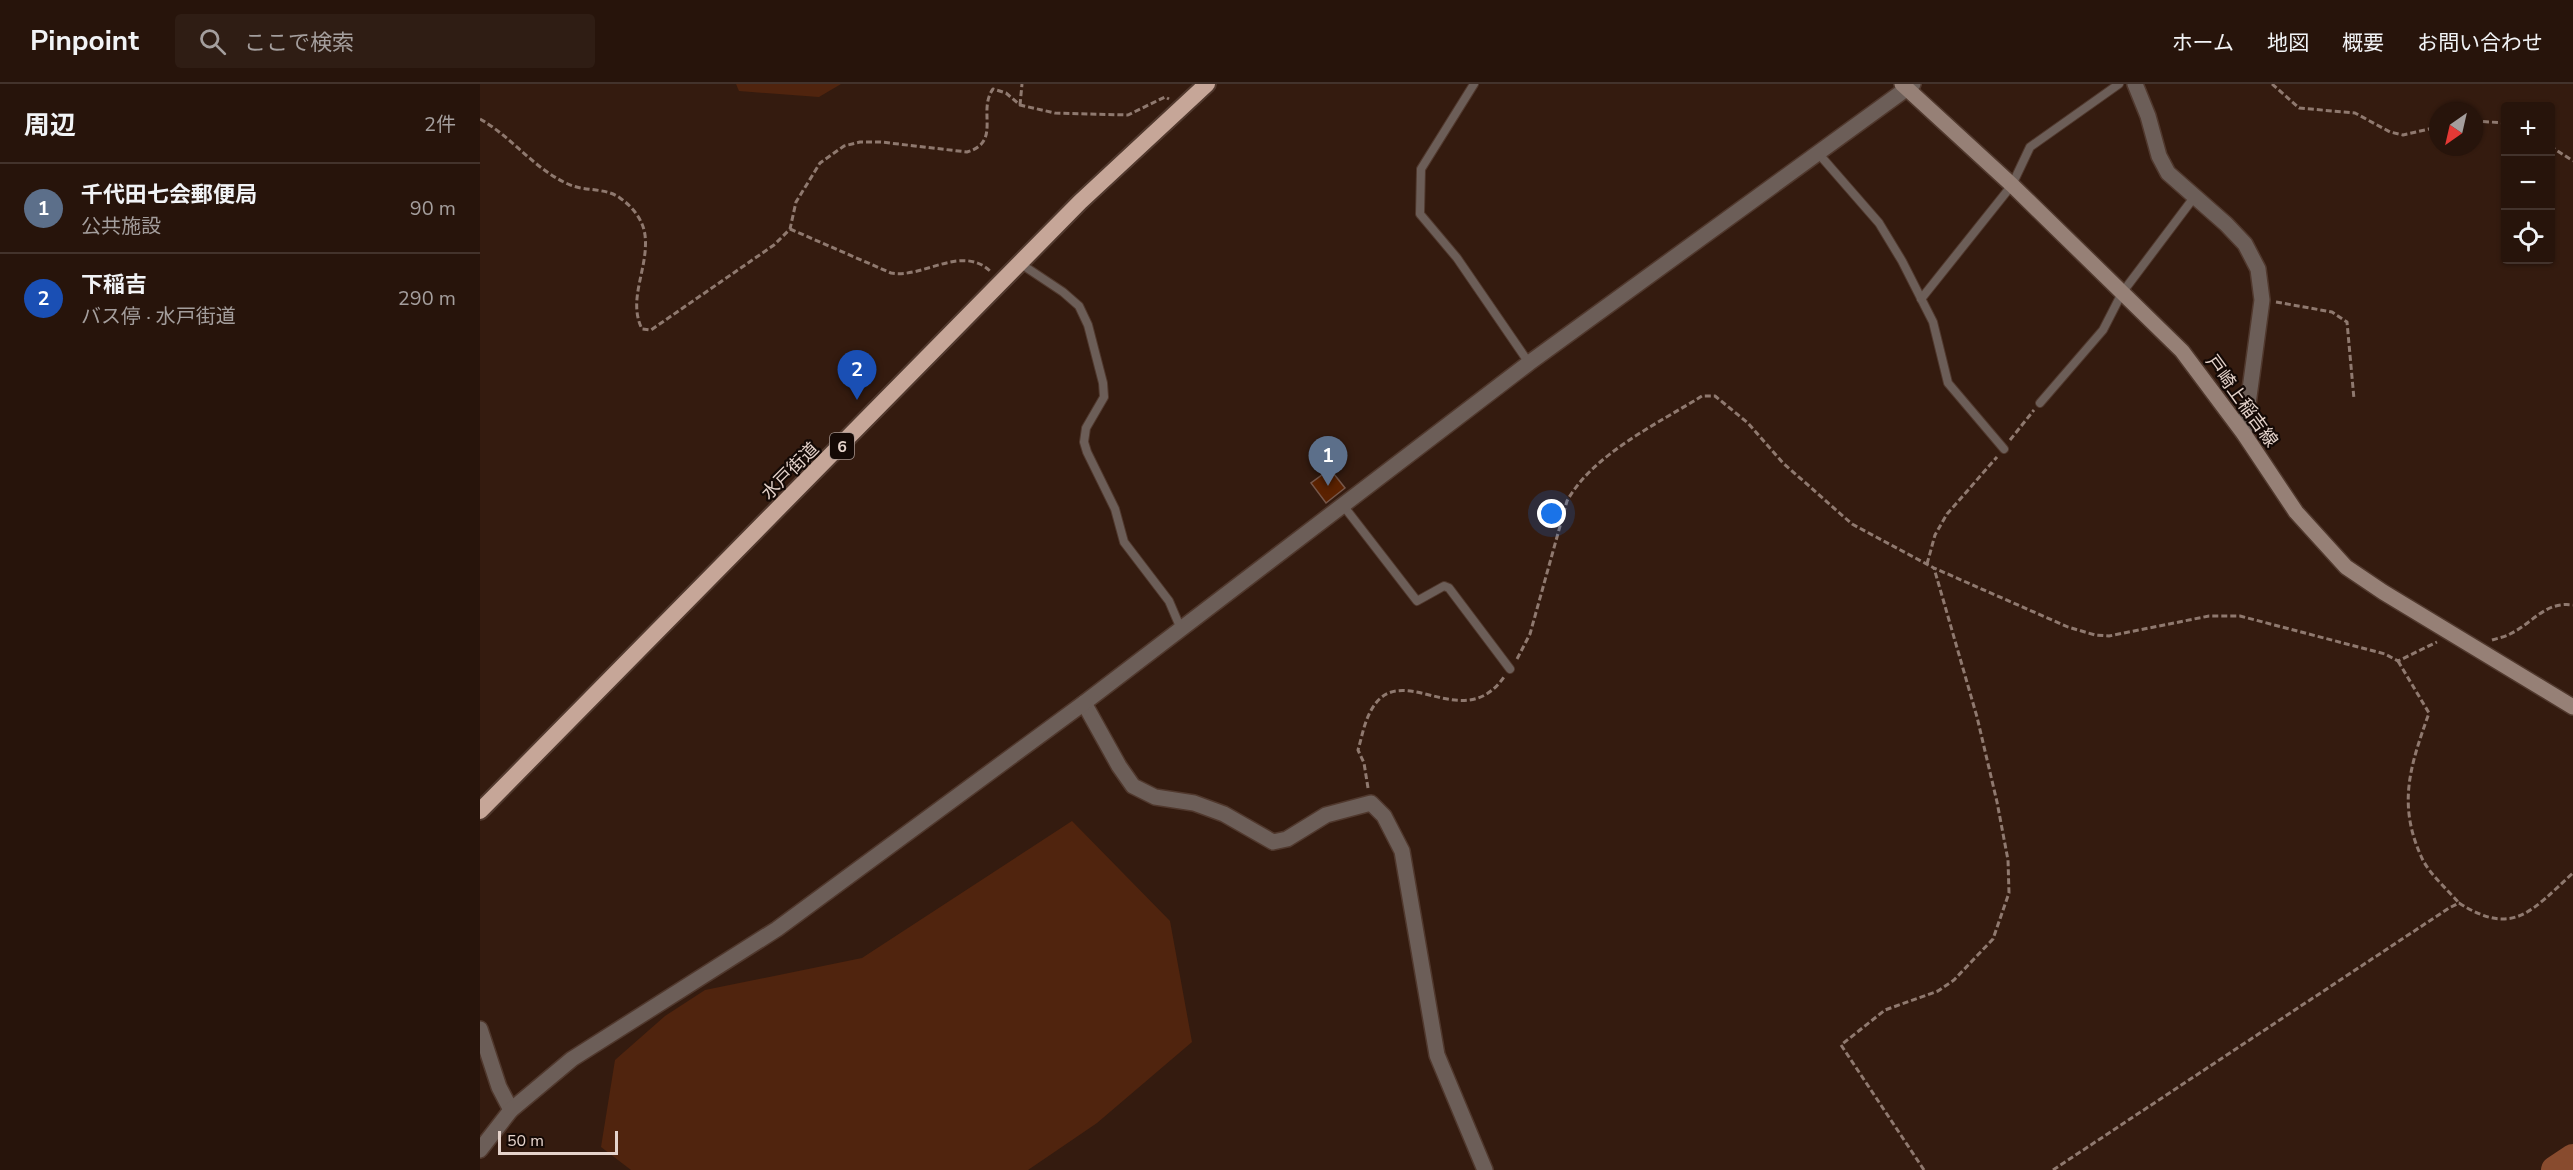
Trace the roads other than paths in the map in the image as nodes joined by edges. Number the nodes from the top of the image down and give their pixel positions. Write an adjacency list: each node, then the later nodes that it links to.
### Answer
1 (1207, 84): 9 (highway, 水戸街道 / 6)
2 (1474, 84): 12 (lane)
3 (2119, 84): 7 (lane)
4 (2135, 84): 8 (street)
5 (1908, 85): 6 (street); 7 (main road, 戸崎上稲吉線)
6 (1818, 153): 11 (lane); 12 (street)
7 (2012, 185): 10 (main road, 戸崎上稲吉線); 11 (lane)
8 (2195, 196): 10 (lane); 14 (street)
9 (1021, 264): 17 (lane); 21 (highway, 水戸街道 / 6)
10 (2122, 292): 13 (lane); 14 (main road, 戸崎上稲吉線)
11 (1921, 299): 15 (lane)
12 (1529, 363): 16 (street)
13 (2040, 403)
14 (2244, 434): 20 (main road, 戸崎上稲吉線)
15 (2004, 449)
16 (1342, 504): 17 (street); 18 (lane)
17 (1181, 629): 19 (street)
18 (1510, 669)
19 (1084, 703): 23 (street); 25 (street)
20 (2573, 707)
21 (480, 811)
22 (480, 1029): 23 (street)
23 (511, 1110): 24 (street)
24 (480, 1150)
25 (1485, 1170)

